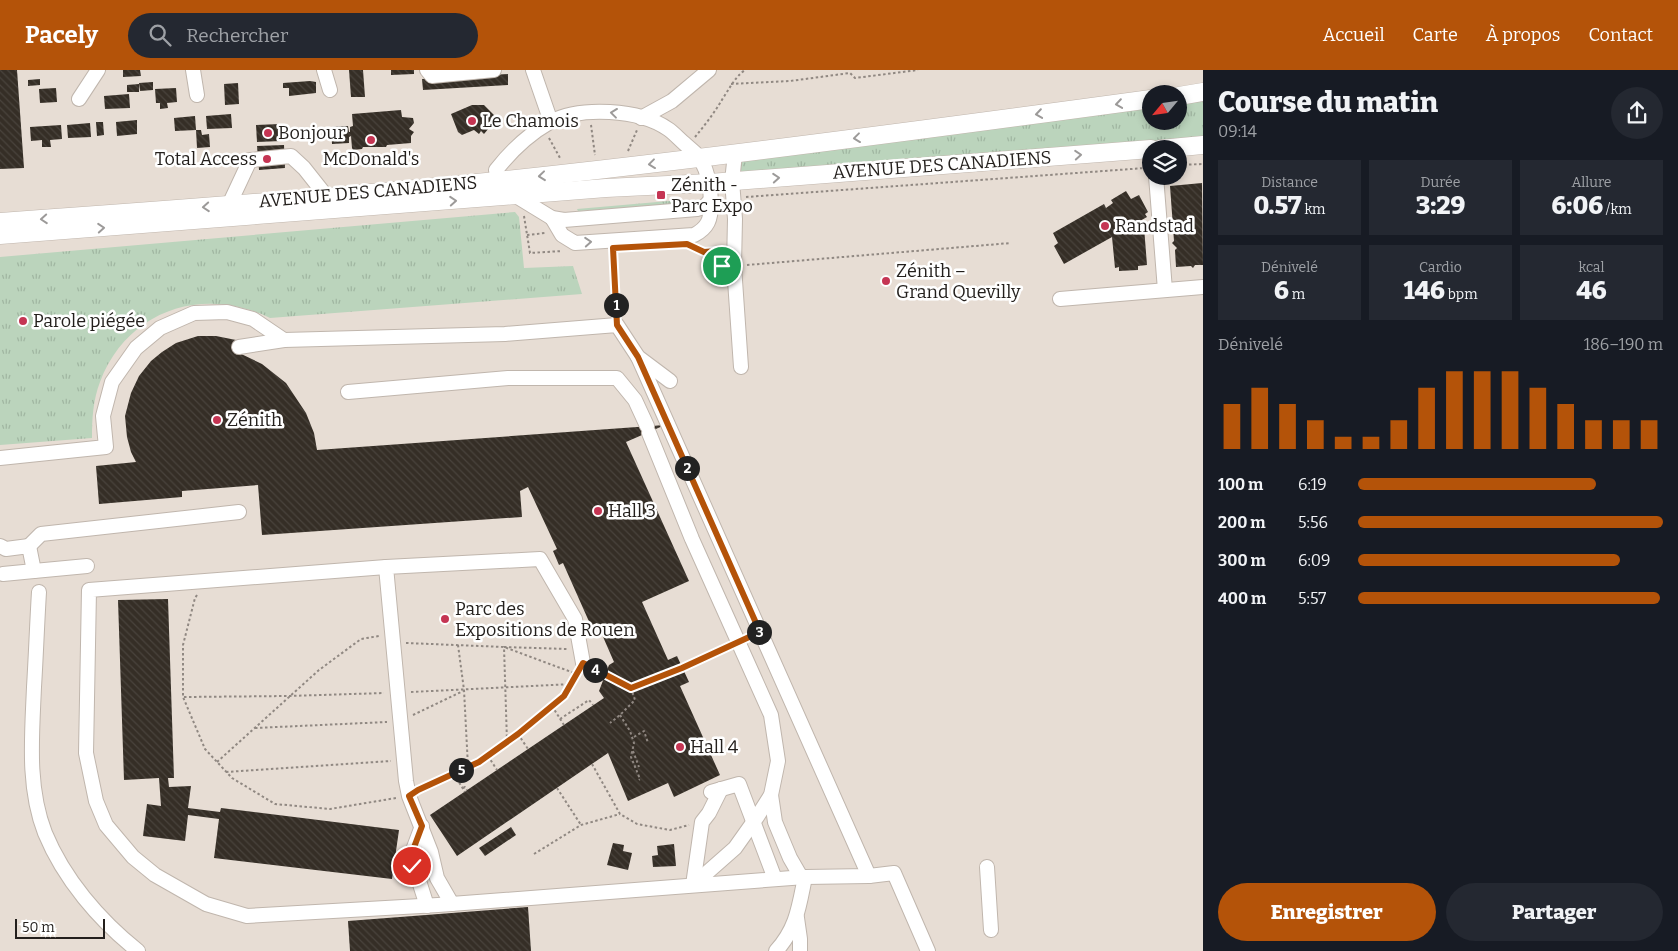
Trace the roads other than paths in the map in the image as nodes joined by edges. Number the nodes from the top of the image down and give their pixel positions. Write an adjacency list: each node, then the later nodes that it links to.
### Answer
1 (98, 70): 13 (street)
2 (193, 70): 12 (street)
3 (324, 70): 9 (street)
4 (427, 70): 8 (street)
5 (494, 70): 8 (street)
6 (532, 70): 17 (street)
7 (709, 70): 15 (street)
8 (475, 71)
9 (330, 90)
10 (1203, 92): 11 (main road)
11 (1188, 94)
12 (197, 95)
13 (79, 99)
14 (1142, 100): 22 (main road, AVENUE DES CANADIENS, one-way to 22)
15 (672, 101): 16 (street); 18 (street)
16 (641, 118): 17 (street, one-way to 17); 18 (street)
17 (547, 124): 24 (street)
18 (668, 129): 23 (street)
19 (1203, 145): 20 (main road)
20 (1187, 146)
21 (1142, 150): 26 (main road, AVENUE DES CANADIENS, one-way to 21)
22 (735, 154): 23 (main road, AVENUE DES CANADIENS); 26 (street)
23 (701, 158): 24 (main road, AVENUE DES CANADIENS, one-way to 24); 27 (street)
24 (498, 180): 28 (main road, AVENUE DES CANADIENS); 29 (street)
25 (1157, 185): 35 (street)
26 (737, 188): 27 (main road, AVENUE DES CANADIENS); 40 (street)
27 (711, 191): 29 (main road, AVENUE DES CANADIENS); 31 (street); 31 (street, one-way to 27)
28 (327, 197): 30 (main road, AVENUE DES CANADIENS); 30 (street)
29 (508, 197): 31 (street); 33 (main road, AVENUE DES CANADIENS, one-way to 29)
30 (229, 205): 32 (main road, AVENUE DES CANADIENS, one-way to 32)
31 (552, 218)
32 (0, 222)
33 (0, 235)
34 (1203, 287): 35 (street)
35 (1165, 290): 36 (street)
36 (1060, 299)
37 (284, 340): 38 (street); 39 (street); 43 (street)
38 (239, 347)
39 (638, 357): 41 (street); 57 (street)
40 (741, 367)
41 (670, 381)
42 (348, 392): 53 (street)
43 (0, 458)
44 (239, 512): 46 (street)
45 (0, 546): 46 (street)
46 (29, 546): 49 (street)
47 (87, 566): 49 (street)
48 (386, 566): 52 (street); 55 (street); 62 (street)
49 (34, 571): 50 (street)
50 (3, 574)
51 (39, 592): 65 (street)
52 (579, 668)
53 (771, 796): 54 (street); 58 (street)
54 (753, 823): 59 (street); 60 (street); 60 (street)
55 (422, 826): 61 (street); 62 (street)
56 (987, 867): 64 (street)
57 (869, 876): 58 (street); 68 (street)
58 (803, 877): 59 (street); 63 (street)
59 (775, 879): 60 (street)
60 (693, 885): 61 (street)
61 (452, 904): 62 (street)
62 (427, 906)
63 (797, 918): 66 (street); 67 (street)
64 (992, 930)
65 (138, 951)
66 (776, 951)
67 (800, 951)
68 (928, 951)

